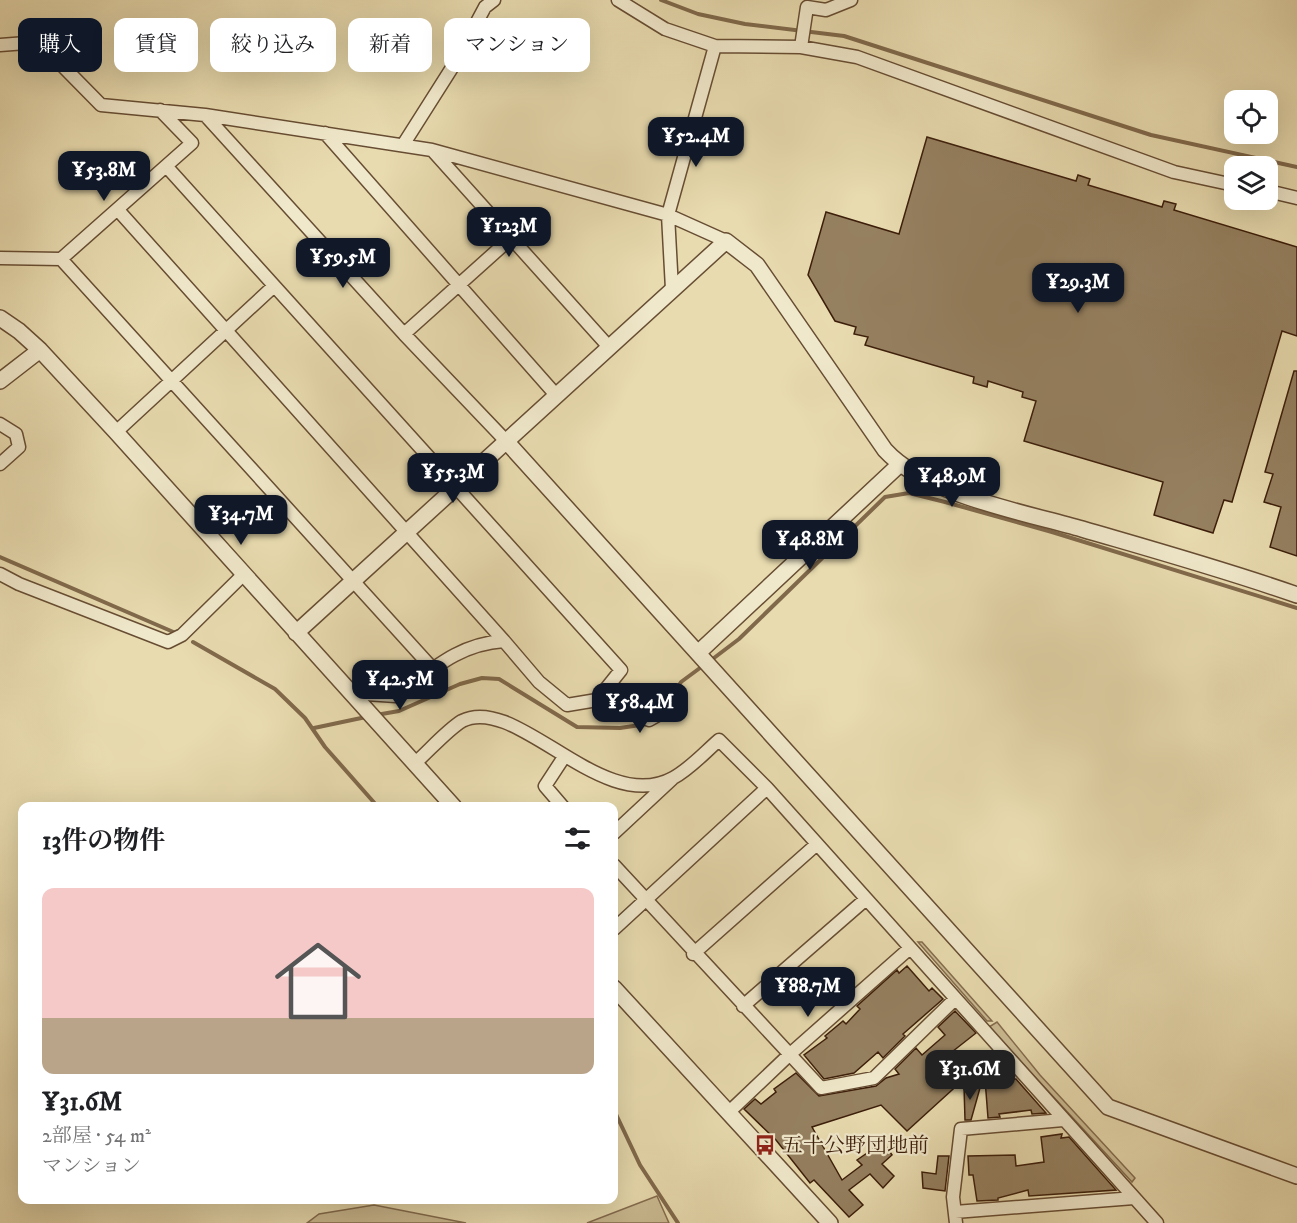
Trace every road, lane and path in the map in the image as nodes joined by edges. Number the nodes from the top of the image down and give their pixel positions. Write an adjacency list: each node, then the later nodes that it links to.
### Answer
1 (494, 0): 10 (street)
2 (618, 0): 5 (street)
3 (850, 0): 6 (street)
4 (0, 45): 7 (street)
5 (715, 46): 6 (street); 17 (street)
6 (801, 47): 13 (street)
7 (160, 111): 8 (street); 12 (street)
8 (205, 115): 9 (street); 27 (street)
9 (325, 133): 10 (street); 22 (street)
10 (403, 145): 11 (street)
11 (432, 150): 17 (street); 18 (street)
12 (167, 167): 16 (street); 23 (street)
13 (1224, 182)
14 (1278, 194): 15 (street)
15 (1297, 198)
16 (118, 210): 21 (street); 26 (street)
17 (668, 215): 19 (street); 24 (street)
18 (511, 238): 22 (street); 28 (street)
19 (726, 241): 24 (street); 37 (street)
20 (0, 258): 21 (street)
21 (61, 259): 31 (street)
22 (458, 284): 27 (street); 32 (street)
23 (274, 286): 26 (street); 38 (street)
24 (672, 289): 28 (street)
25 (0, 318): 29 (street)
26 (225, 330): 31 (street); 39 (street)
27 (404, 334): 35 (street)
28 (609, 347): 32 (street)
29 (40, 350): 30 (street); 34 (street)
30 (0, 381)
31 (169, 381): 34 (street); 42 (street)
32 (556, 395): 35 (street)
33 (0, 424): 36 (street)
34 (116, 432): 41 (street)
35 (506, 441): 38 (street); 46 (street)
36 (0, 464)
37 (899, 465): 43 (street); 46 (street)
38 (457, 486): 39 (street); 49 (street)
39 (407, 531): 42 (street); 45 (street)
40 (0, 574): 41 (street)
41 (244, 574): 44 (street)
42 (354, 579): 44 (street); 47 (street)
43 (1297, 595)
44 (296, 633): 48 (street)
45 (504, 641): 47 (street); 49 (street)
46 (698, 653): 71 (street)
47 (434, 669): 48 (street)
48 (350, 693): 52 (street)
49 (597, 700): 50 (street)
50 (668, 702)
51 (564, 757): 52 (street); 53 (street); 56 (street)
52 (414, 764): 55 (street)
53 (673, 778): 54 (street); 57 (street)
54 (767, 788): 58 (street); 61 (street)
55 (449, 802)
56 (558, 802)
57 (618, 829)
58 (817, 844): 60 (street); 64 (street)
59 (618, 869): 61 (street)
60 (866, 899): 63 (street); 67 (street)
61 (646, 900): 62 (street); 64 (street)
62 (618, 925)
63 (910, 948): 66 (street); 68 (street)
64 (693, 954): 67 (street)
65 (618, 992): 69 (street)
66 (956, 999): 68 (street); 70 (street)
67 (743, 1006): 68 (street)
68 (789, 1055): 69 (street)
69 (728, 1113): 74 (street)
70 (1063, 1120): 72 (street); 73 (street)
71 (1297, 1176)
72 (1134, 1198): 73 (street); 75 (street)
73 (956, 1218)
74 (830, 1223)
75 (1157, 1223)

